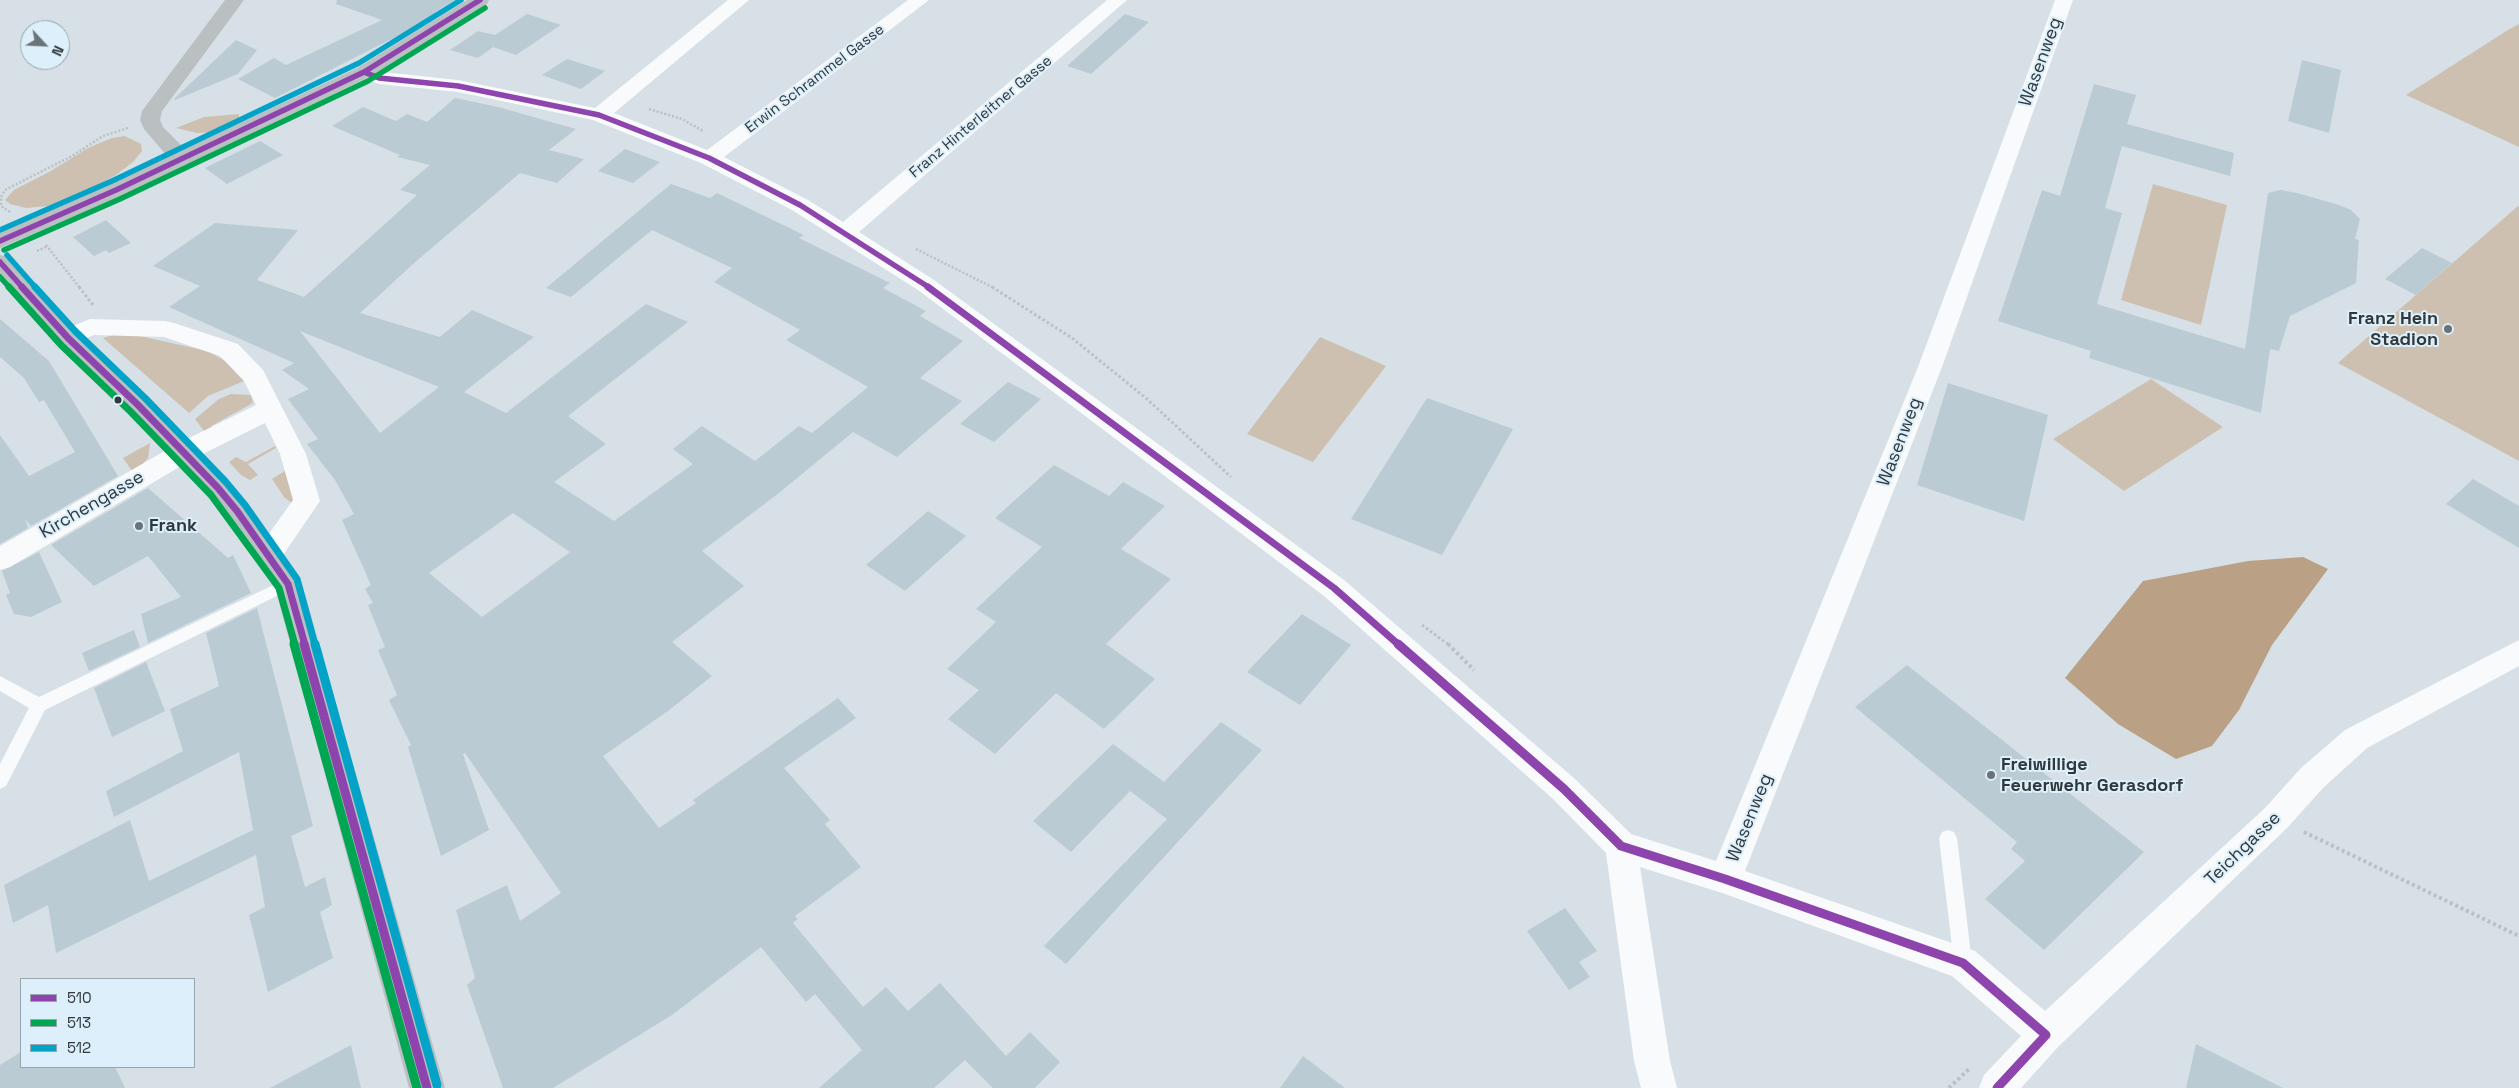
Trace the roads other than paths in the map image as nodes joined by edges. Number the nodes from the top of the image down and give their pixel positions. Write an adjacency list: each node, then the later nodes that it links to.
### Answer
1 (235, 0): 10 (main road)
2 (480, 0): 7 (main road)
3 (740, 0): 8 (street)
4 (920, 0): 9 (street, Erwin Schrammel Gasse)
5 (1118, 0): 11 (street, Franz Hinterleitner Gasse)
6 (2064, 0): 26 (street, Wasenweg)
7 (364, 72): 8 (street); 10 (main road)
8 (599, 115): 9 (street)
9 (708, 158): 11 (street)
10 (182, 159): 12 (main road)
11 (844, 233): 25 (street)
12 (0, 241)
13 (0, 262): 14 (main road)
14 (68, 338): 15 (street); 16 (main road)
15 (270, 409): 16 (street, Kirchengasse); 17 (street)
16 (184, 452): 17 (main road); 18 (street, Kirchengasse)
17 (267, 556): 19 (main road)
18 (0, 559)
19 (288, 584): 22 (lane); 29 (main road)
20 (2519, 652): 28 (street, Teichgasse)
21 (0, 683): 22 (lane)
22 (40, 705): 23 (lane)
23 (0, 781)
24 (1948, 838): 27 (lane)
25 (1621, 846): 26 (street); 30 (street)
26 (1725, 879): 27 (street)
27 (1963, 964): 28 (street)
28 (2046, 1035): 31 (street, Teichgasse)
29 (426, 1088)
30 (1659, 1088)
31 (1997, 1088)

